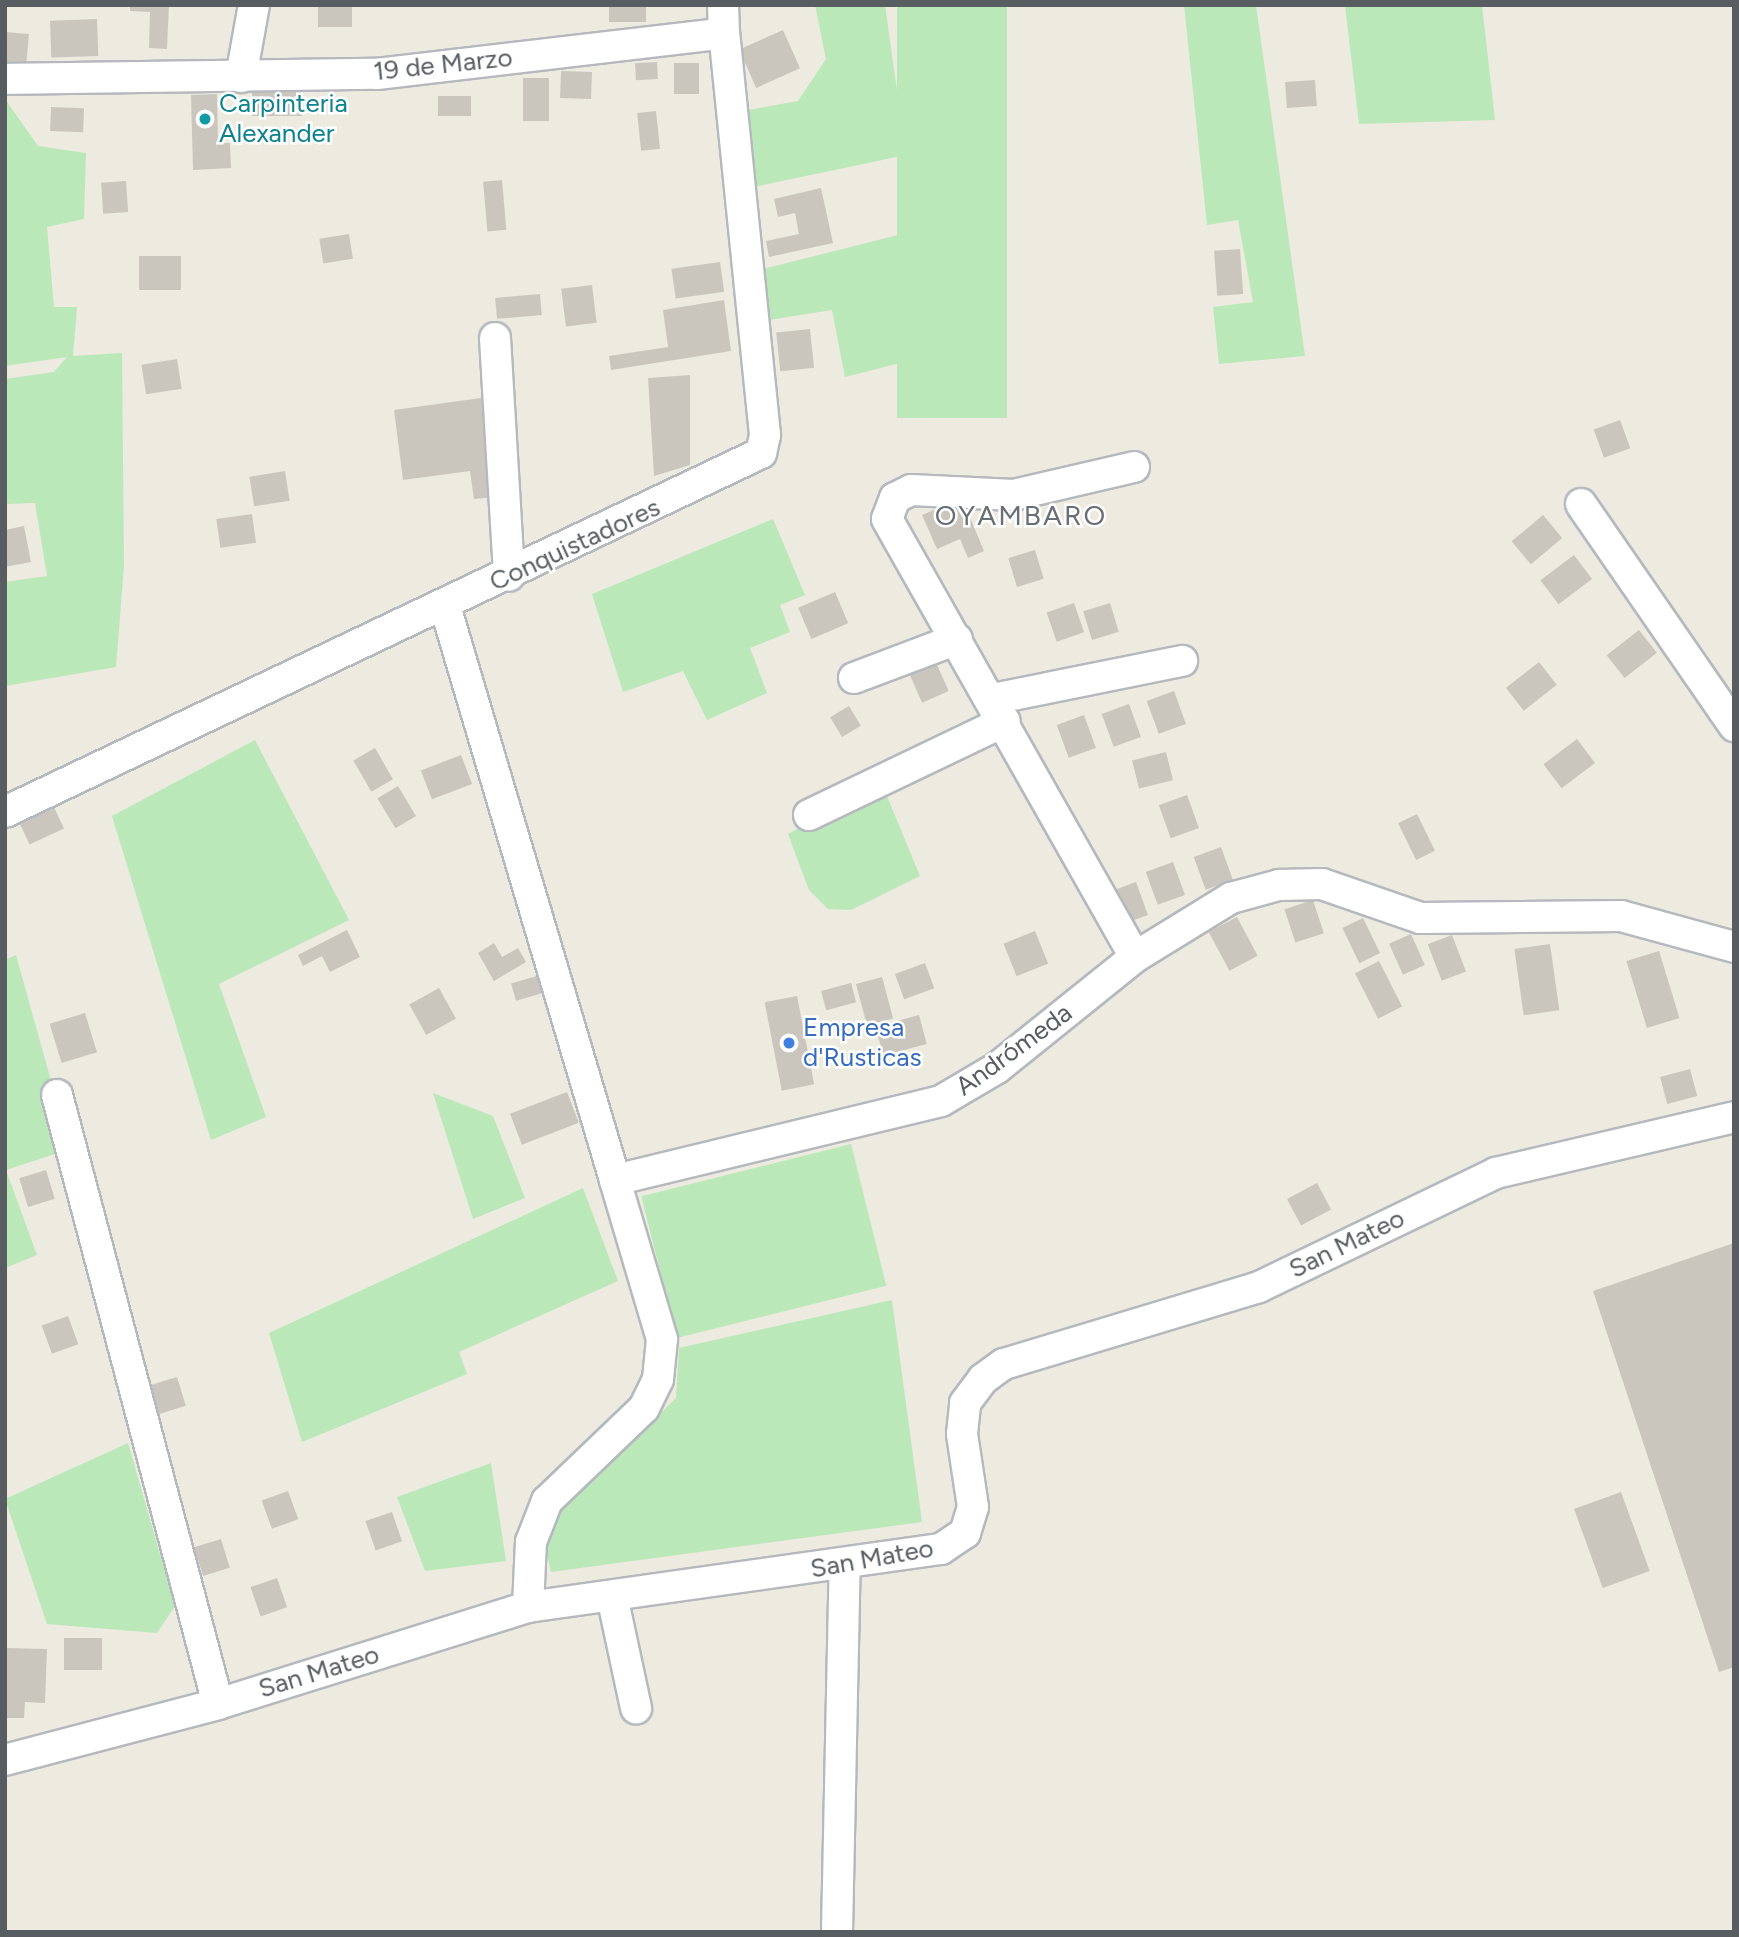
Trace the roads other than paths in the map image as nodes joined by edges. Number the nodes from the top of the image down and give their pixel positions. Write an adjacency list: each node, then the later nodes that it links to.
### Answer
1 (254, 5): 3 (street)
2 (723, 19): 3 (street, 19 de Marzo); 8 (street, Conquistadores)
3 (241, 77): 4 (street, 19 de Marzo)
4 (5, 79)
5 (495, 338): 8 (street)
6 (1134, 467): 10 (street)
7 (1581, 504): 14 (street)
8 (509, 576): 9 (street, Conquistadores)
9 (445, 606): 15 (street, Conquistadores); 21 (street)
10 (957, 639): 12 (street); 13 (street)
11 (1182, 661): 13 (street)
12 (854, 678)
13 (999, 710): 16 (street); 18 (street)
14 (1734, 726)
15 (5, 812)
16 (808, 815)
17 (1734, 947): 18 (street, Andrómeda)
18 (1135, 957): 21 (street, Andrómeda)
19 (57, 1095): 25 (street)
20 (1734, 1117): 22 (street, San Mateo)
21 (615, 1180): 24 (street)
22 (845, 1565): 23 (street, San Mateo); 28 (street)
23 (611, 1596): 24 (street, San Mateo); 26 (street)
24 (528, 1607): 25 (street, San Mateo)
25 (218, 1704): 27 (street, San Mateo)
26 (636, 1708)
27 (5, 1760)
28 (837, 1932)

